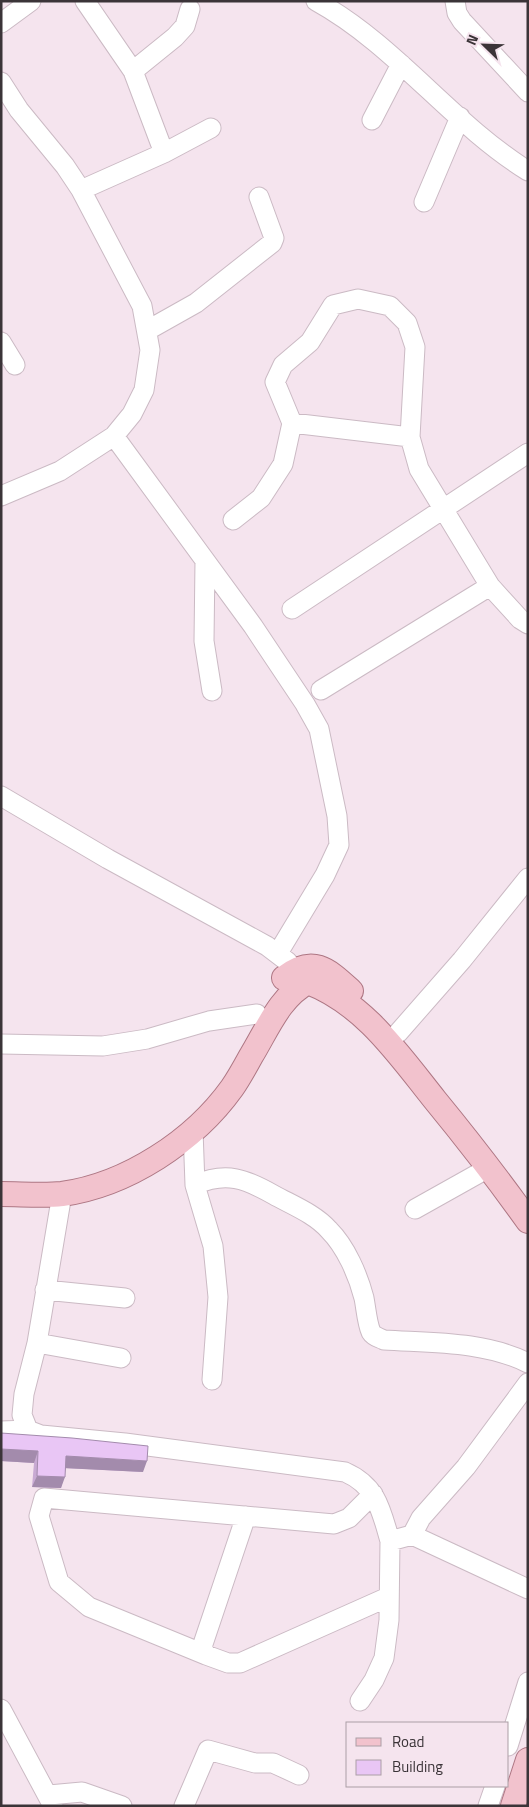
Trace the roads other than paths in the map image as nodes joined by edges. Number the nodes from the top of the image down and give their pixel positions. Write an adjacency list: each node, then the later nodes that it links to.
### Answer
1 (31, 1): 6 (street)
2 (85, 1): 8 (street)
3 (316, 1): 7 (street)
4 (455, 1): 10 (street)
5 (190, 9): 8 (street)
6 (1, 23)
7 (401, 64): 11 (street); 12 (street)
8 (134, 71): 14 (street)
9 (1, 82): 16 (street)
10 (528, 92)
11 (460, 117): 15 (street); 18 (street)
12 (372, 120)
13 (211, 128): 14 (street)
14 (164, 153): 16 (street)
15 (528, 171)
16 (81, 190): 19 (street)
17 (259, 196): 19 (street)
18 (424, 202)
19 (148, 330): 23 (street)
20 (1, 342): 21 (street)
21 (15, 365)
22 (292, 423): 24 (street); 24 (street); 28 (street)
23 (114, 436): 26 (street); 29 (street)
24 (410, 437): 27 (street)
25 (528, 453): 27 (street)
26 (1, 496)
27 (443, 508): 30 (street); 31 (street)
28 (234, 520)
29 (205, 561): 34 (street); 37 (street)
30 (490, 586): 32 (street); 33 (street)
31 (292, 609)
32 (528, 624)
33 (321, 690)
34 (212, 691)
35 (1, 796): 37 (street)
36 (528, 878): 40 (street)
37 (278, 954): 38 (street)
38 (302, 976): 39 (main road); 40 (main road); 42 (main road); 43 (main road)
39 (257, 1014): 41 (street); 44 (main road)
40 (398, 1033): 48 (main road)
41 (1, 1044)
42 (193, 1130): 45 (street); 47 (main road)
43 (490, 1167): 49 (street); 50 (main road)
44 (1, 1180)
45 (195, 1185): 55 (street); 56 (street)
46 (1, 1194): 47 (main road)
47 (62, 1194): 51 (street)
48 (528, 1199)
49 (415, 1209)
50 (528, 1221)
51 (45, 1290): 52 (street); 53 (street)
52 (125, 1298)
53 (37, 1343): 54 (street); 59 (street)
54 (121, 1358)
55 (528, 1363)
56 (212, 1380)
57 (528, 1384): 62 (street)
58 (1, 1430): 59 (street)
59 (28, 1430): 60 (street)
60 (373, 1494): 61 (street); 63 (street)
61 (246, 1516): 66 (street); 66 (street)
62 (412, 1536): 63 (street); 64 (street)
63 (390, 1541): 65 (street)
64 (528, 1589)
65 (388, 1597): 66 (street); 68 (street)
66 (206, 1655)
67 (528, 1682): 70 (street)
68 (360, 1702)
69 (4, 1722): 74 (street)
70 (509, 1743)
71 (528, 1760): 78 (main road)
72 (299, 1775): 76 (street)
73 (495, 1787): 77 (street)
74 (51, 1800): 75 (street)
75 (122, 1806)
76 (184, 1806)
77 (488, 1806)
78 (514, 1806)

